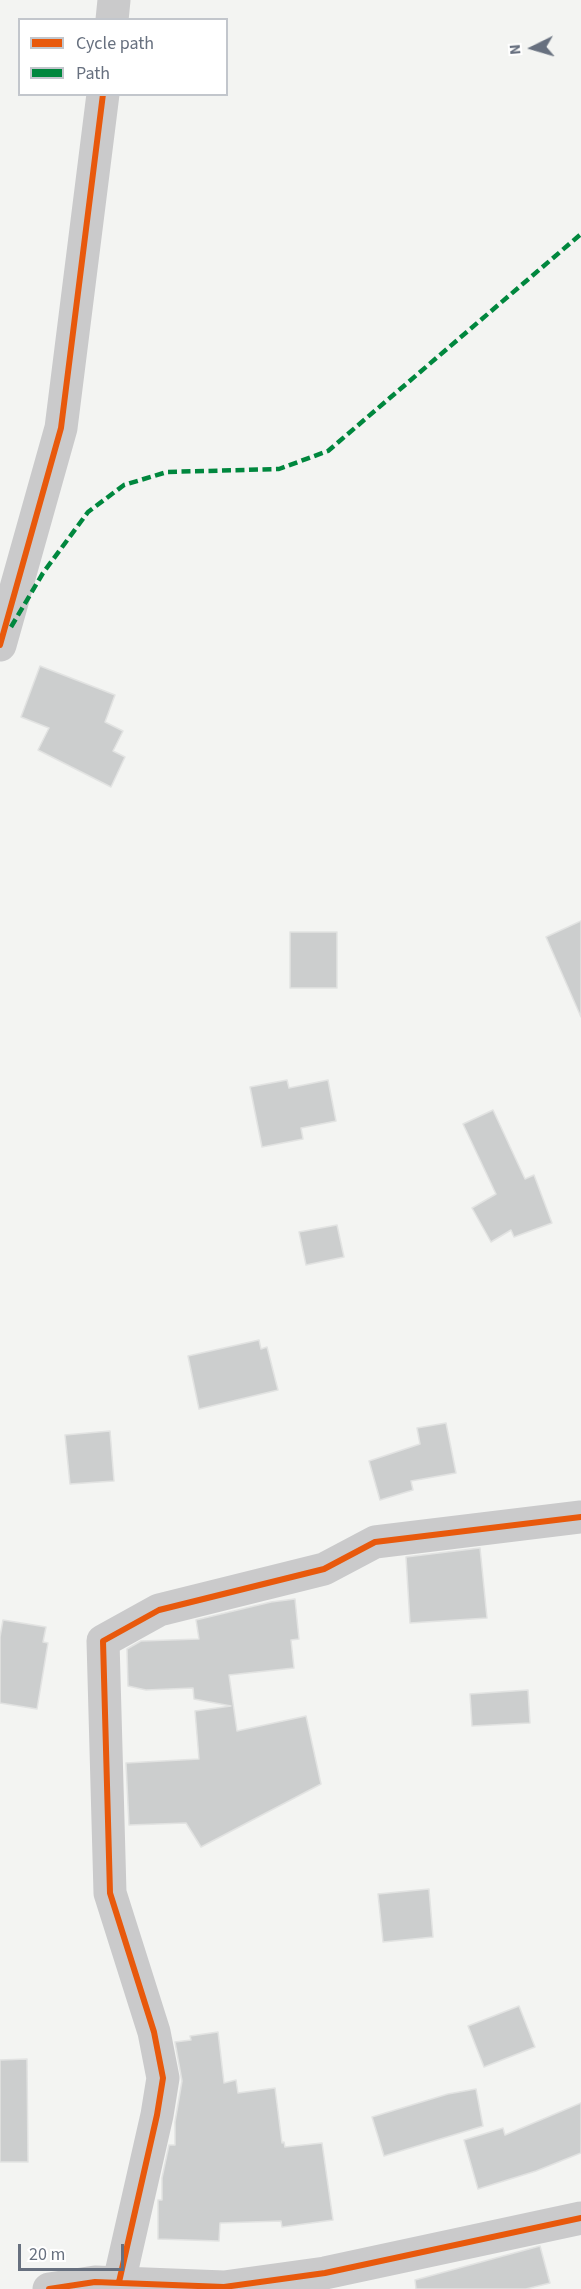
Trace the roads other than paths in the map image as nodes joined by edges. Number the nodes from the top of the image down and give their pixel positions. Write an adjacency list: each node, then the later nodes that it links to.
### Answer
1 (114, 0): 2 (street)
2 (112, 18)
3 (103, 96): 4 (street)
4 (0, 644)
5 (581, 1517): 7 (street)
6 (581, 2218): 7 (street)
7 (119, 2282): 8 (street)
8 (50, 2289)

